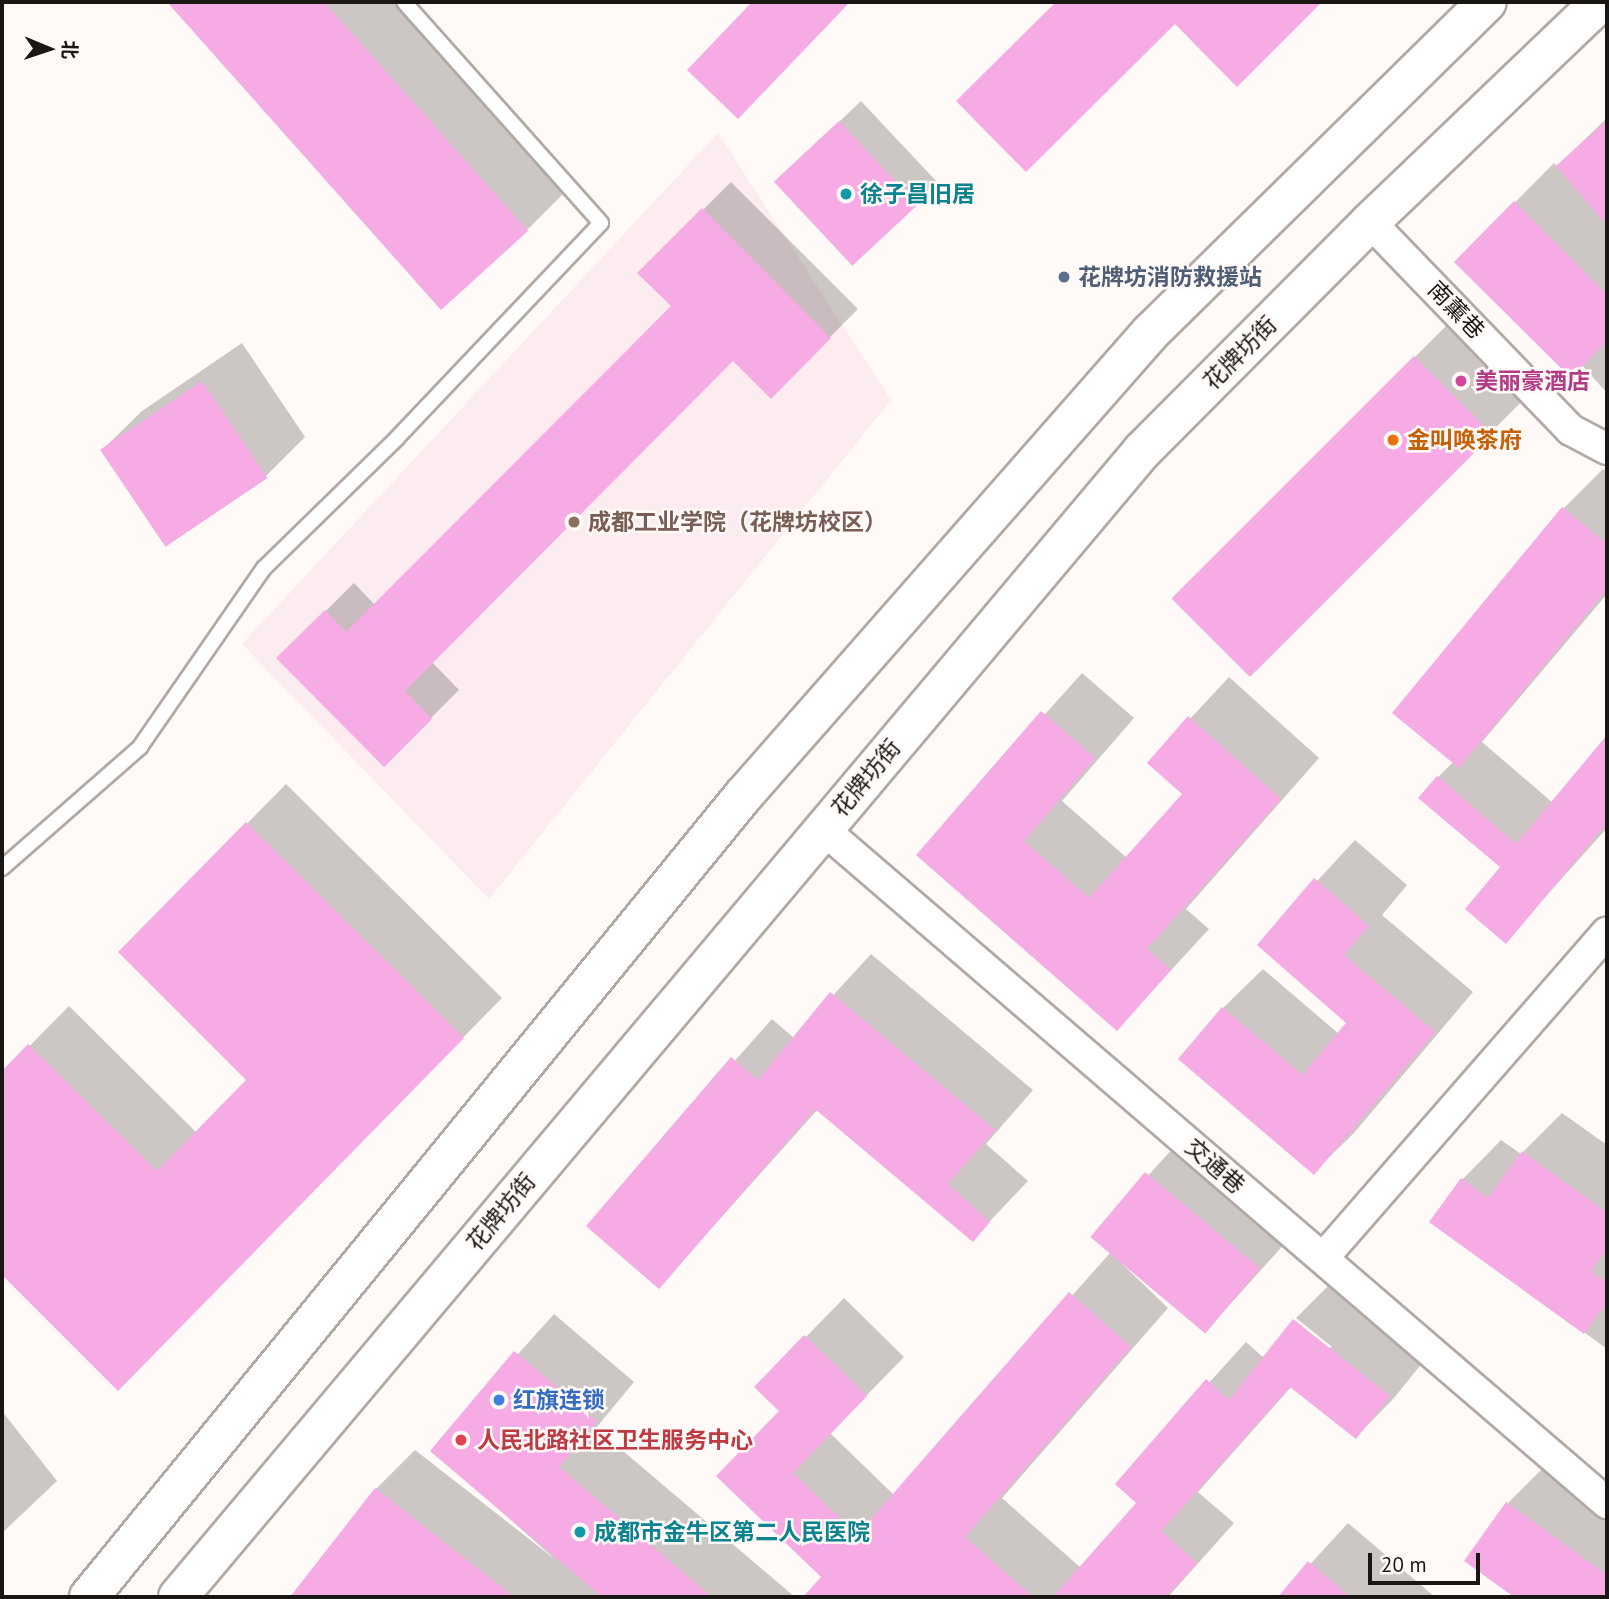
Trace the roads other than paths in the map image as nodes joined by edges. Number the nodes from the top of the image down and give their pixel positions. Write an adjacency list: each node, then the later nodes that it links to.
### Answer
1 (1487, 2): 11 (main road)
2 (1600, 2): 4 (main road, 花牌坊街)
3 (410, 3): 7 (lane)
4 (1370, 222): 5 (street, 南薰巷); 6 (main road, 花牌坊街)
5 (1607, 449)
6 (823, 829): 9 (street, 交通巷); 12 (main road, 花牌坊街)
7 (2, 869)
8 (1607, 932): 9 (street)
9 (1323, 1258): 10 (street, 交通巷)
10 (1607, 1503)
11 (89, 1597)
12 (178, 1597)

